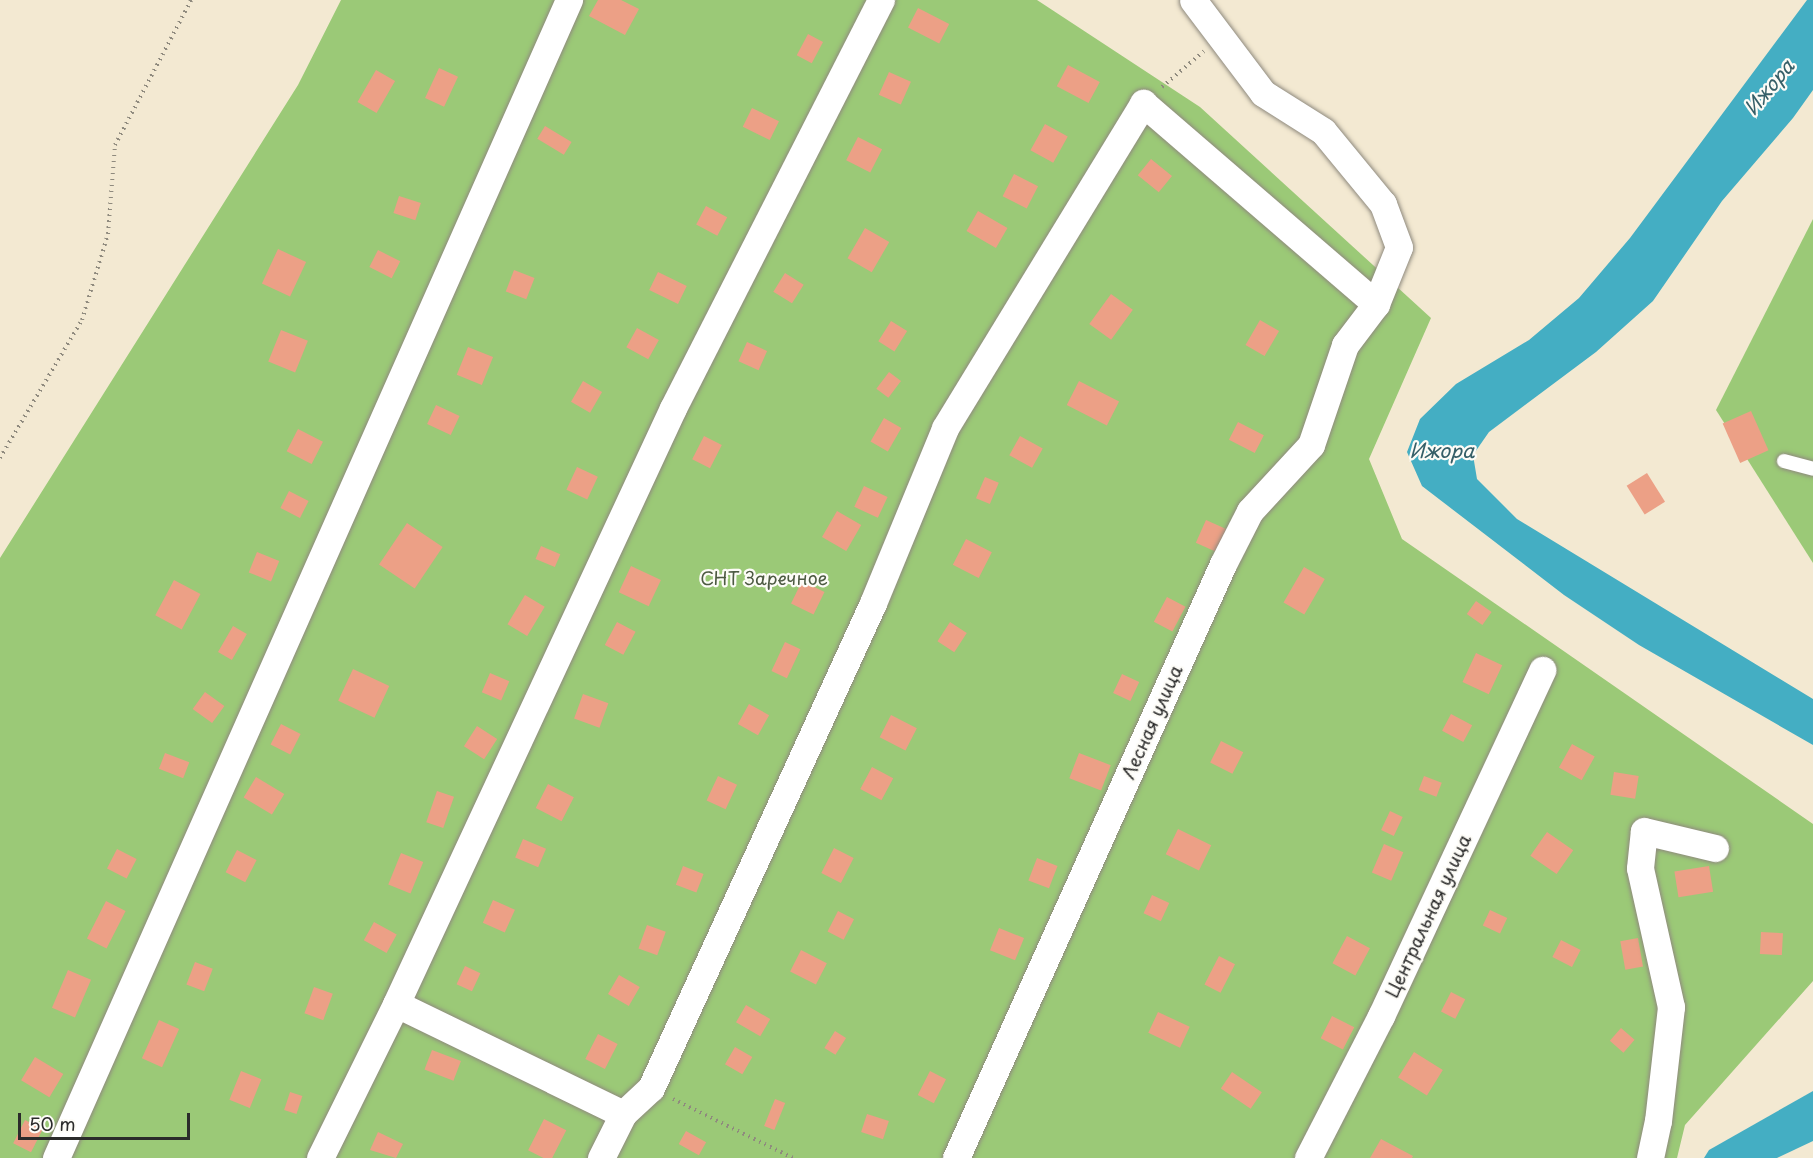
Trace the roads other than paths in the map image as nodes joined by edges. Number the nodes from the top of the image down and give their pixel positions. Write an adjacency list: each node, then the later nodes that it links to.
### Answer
1 (569, 0): 11 (street)
2 (881, 0): 9 (street)
3 (1193, 0): 4 (street, Лесная улица)
4 (1376, 304): 10 (street); 14 (street, Лесная улица)
5 (1784, 461): 6 (lane)
6 (1813, 469)
7 (1542, 670): 15 (street, Центральная улица)
8 (1715, 848): 16 (street)
9 (396, 1004): 10 (street); 12 (street)
10 (623, 1114): 13 (street)
11 (56, 1158)
12 (320, 1158)
13 (601, 1158)
14 (956, 1158)
15 (1308, 1158)
16 (1650, 1158)

